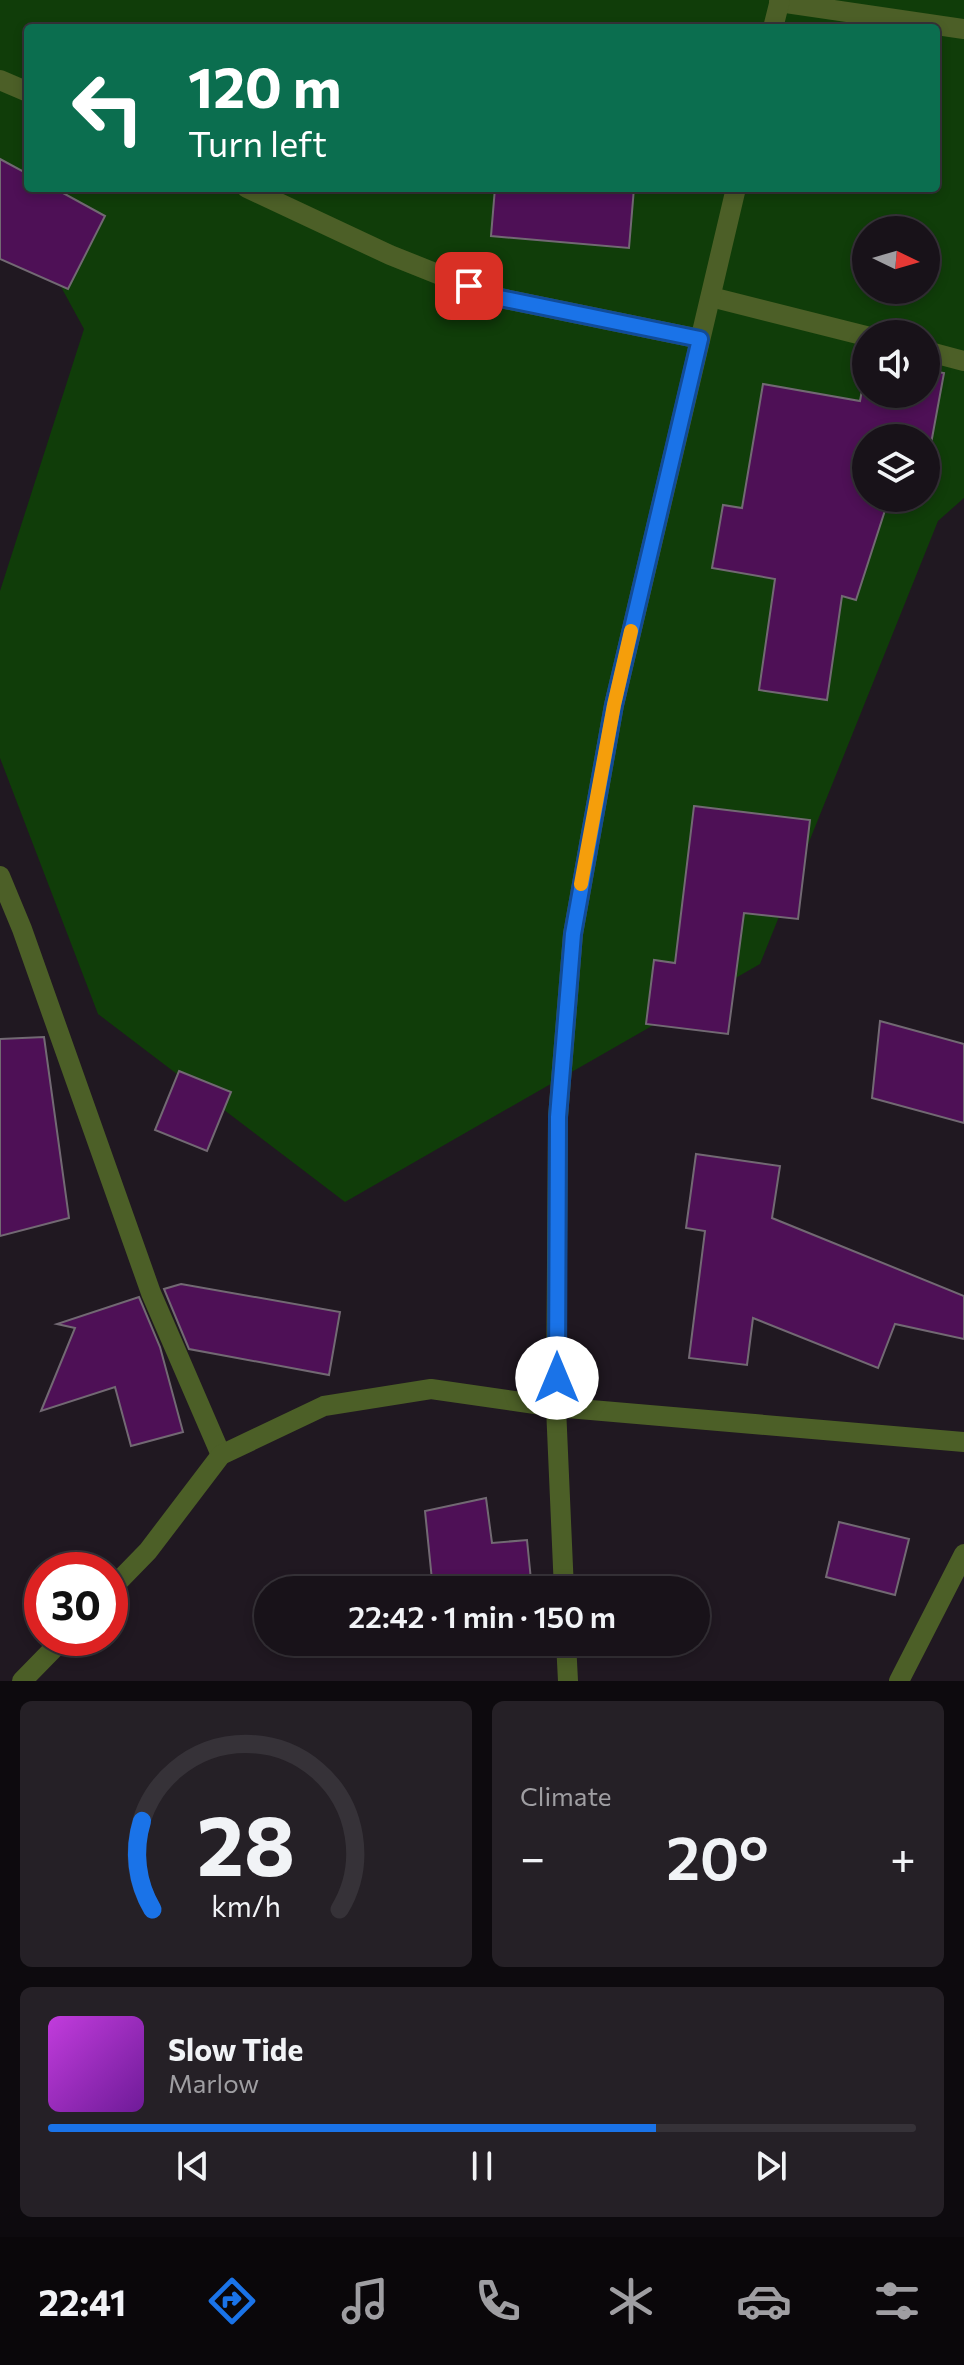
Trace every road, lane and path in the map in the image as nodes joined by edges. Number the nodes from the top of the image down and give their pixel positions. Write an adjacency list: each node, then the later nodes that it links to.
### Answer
1 (780, 1): 2 (street); 3 (street)
2 (774, 24)
3 (931, 24)
4 (940, 25): 5 (street)
5 (964, 29)
6 (0, 80): 7 (street)
7 (24, 90)
8 (256, 192): 12 (street)
9 (735, 192): 10 (street)
10 (711, 297): 11 (street); 12 (street)
11 (852, 332)
12 (700, 339): 16 (street)
13 (940, 355): 14 (street)
14 (964, 361)
15 (0, 876): 18 (street)
16 (556, 1407): 17 (street); 18 (street); 21 (street)
17 (964, 1442)
18 (221, 1455): 20 (street)
19 (964, 1554): 26 (street)
20 (128, 1572)
21 (563, 1576)
22 (46, 1656): 24 (street)
23 (567, 1656): 25 (street)
24 (22, 1681)
25 (568, 1681)
26 (899, 1681)

